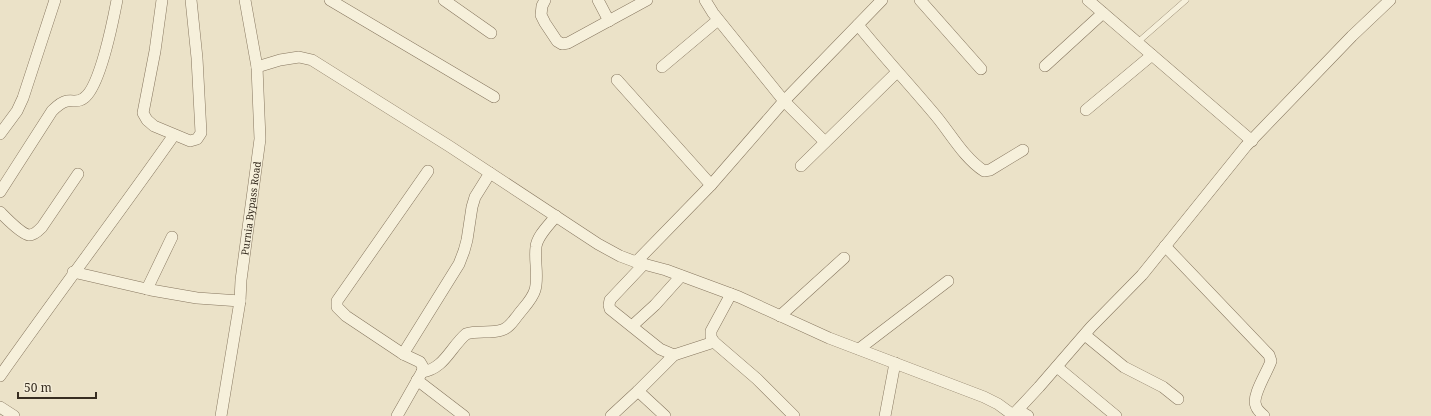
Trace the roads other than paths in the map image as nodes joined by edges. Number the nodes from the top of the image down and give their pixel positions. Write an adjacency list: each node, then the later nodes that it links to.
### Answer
1 (55, 0): 33 (street)
2 (117, 0): 43 (street)
3 (162, 0): 34 (street)
4 (191, 0): 34 (street)
5 (245, 0): 25 (street, Purnia Bypass Road)
6 (330, 0): 30 (street)
7 (444, 0): 21 (street)
8 (545, 0): 19 (street)
9 (598, 0): 19 (street)
10 (647, 0): 19 (street)
11 (704, 0): 18 (street)
12 (882, 0): 20 (street)
13 (920, 0): 27 (street)
14 (1088, 0): 17 (street)
15 (1186, 0): 22 (lane)
16 (1390, 0): 35 (street)
17 (1103, 13): 22 (street); 24 (street)
18 (718, 20): 26 (street); 31 (street)
19 (609, 21)
20 (858, 25): 28 (street); 31 (street)
21 (491, 33)
22 (1138, 42): 23 (street)
23 (1152, 55): 32 (street); 35 (street)
24 (1045, 66)
25 (257, 67): 40 (street); 55 (street, Purnia Bypass Road)
26 (662, 67)
27 (981, 69)
28 (897, 72): 36 (street); 37 (street)
29 (617, 80): 42 (street)
30 (494, 97)
31 (784, 101): 36 (street); 42 (street)
32 (1086, 110)
33 (0, 134)
34 (174, 135): 50 (street)
35 (1252, 141): 47 (street)
36 (825, 142): 38 (street)
37 (1023, 150)
38 (801, 166)
39 (428, 171): 61 (street)
40 (490, 173): 45 (street); 61 (street)
41 (78, 174): 44 (street)
42 (710, 185): 49 (street)
43 (0, 192)
44 (0, 212)
45 (556, 216): 49 (street); 66 (street)
46 (172, 237): 53 (street)
47 (1165, 246): 58 (street); 81 (street)
48 (844, 258): 56 (street)
49 (640, 263): 51 (street); 57 (street)
50 (74, 272): 53 (street); 65 (street)
51 (681, 276): 54 (street); 57 (street)
52 (948, 281): 60 (street)
53 (147, 289): 55 (street)
54 (731, 294): 56 (street); 59 (street)
55 (240, 301): 72 (street, Purnia Bypass Road)
56 (780, 316): 60 (street)
57 (632, 326): 62 (street)
58 (1085, 335): 64 (street); 68 (street)
59 (714, 342): 62 (street); 77 (street)
60 (859, 349): 63 (street)
61 (403, 354): 66 (street)
62 (674, 355): 67 (street)
63 (895, 363): 70 (street); 78 (street)
64 (1057, 367): 70 (street); 80 (street)
65 (0, 376)
66 (419, 376): 73 (street); 74 (street)
67 (638, 391): 75 (street); 76 (street)
68 (1178, 399)
69 (0, 407): 71 (street)
70 (1014, 414): 79 (street)
71 (14, 416)
72 (222, 416)
73 (398, 416)
74 (464, 416)
75 (611, 416)
76 (665, 416)
77 (794, 416)
78 (886, 416)
79 (1028, 416)
80 (1116, 416)
81 (1264, 416)

